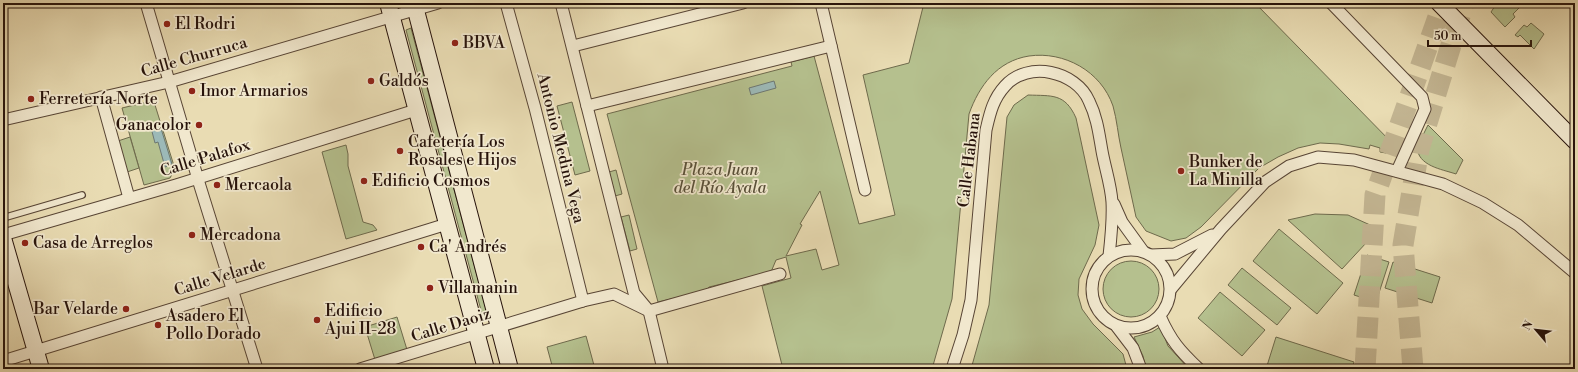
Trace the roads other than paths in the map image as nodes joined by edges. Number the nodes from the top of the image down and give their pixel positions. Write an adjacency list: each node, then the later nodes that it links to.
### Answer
1 (146, 3): 13 (street)
2 (438, 3): 9 (street)
3 (506, 3): 36 (street, Antonio Medina Vega)
4 (561, 3): 11 (street)
5 (743, 3): 11 (street)
6 (821, 3): 12 (street)
7 (1332, 3): 19 (street)
8 (1440, 3): 18 (street)
9 (414, 6): 10 (street, Calle Churruca); 39 (street)
10 (390, 9): 13 (street, Calle Churruca); 16 (street)
11 (573, 46): 15 (street)
12 (831, 46): 15 (street); 21 (street)
13 (169, 82): 14 (street, Calle Churruca); 20 (street)
14 (101, 97): 17 (street, Calle Churruca); 23 (street)
15 (587, 106): 37 (street)
16 (416, 110): 20 (street, Calle Palafox); 26 (street)
17 (3, 120)
18 (1575, 141)
19 (1397, 171): 27 (street); 32 (street)
20 (198, 178): 23 (street, Calle Palafox); 35 (street)
21 (865, 190)
22 (82, 195): 25 (lane)
23 (129, 198): 28 (street, Calle Palafox)
24 (1112, 200): 30 (street, Calle Habana); 31 (street, Calle Habana); 50 (street, Calle Habana)
25 (3, 218)
26 (447, 224): 35 (street, Calle Velarde); 41 (street)
27 (1221, 229): 30 (street); 34 (street)
28 (3, 235)
29 (3, 238): 42 (street)
30 (1147, 253): 31 (street); 34 (street)
31 (1109, 256): 40 (street)
32 (1575, 273)
33 (780, 274): 37 (street)
34 (1171, 289): 38 (street)
35 (233, 291): 42 (street, Calle Velarde); 45 (street)
36 (583, 301): 37 (street, Calle Daoiz); 39 (street, Calle Daoiz)
37 (649, 311): 49 (street)
38 (1160, 316): 40 (street); 52 (street)
39 (499, 327): 41 (street, Calle Daoiz); 48 (street)
40 (1117, 327): 51 (street)
41 (476, 333): 46 (street, Calle Daoiz); 47 (street)
42 (36, 352): 43 (street, Calle Velarde); 44 (street)
43 (3, 361)
44 (41, 369)
45 (257, 369)
46 (360, 369)
47 (486, 369)
48 (510, 369)
49 (663, 369)
50 (952, 369)
51 (1141, 369)
52 (1199, 369)

